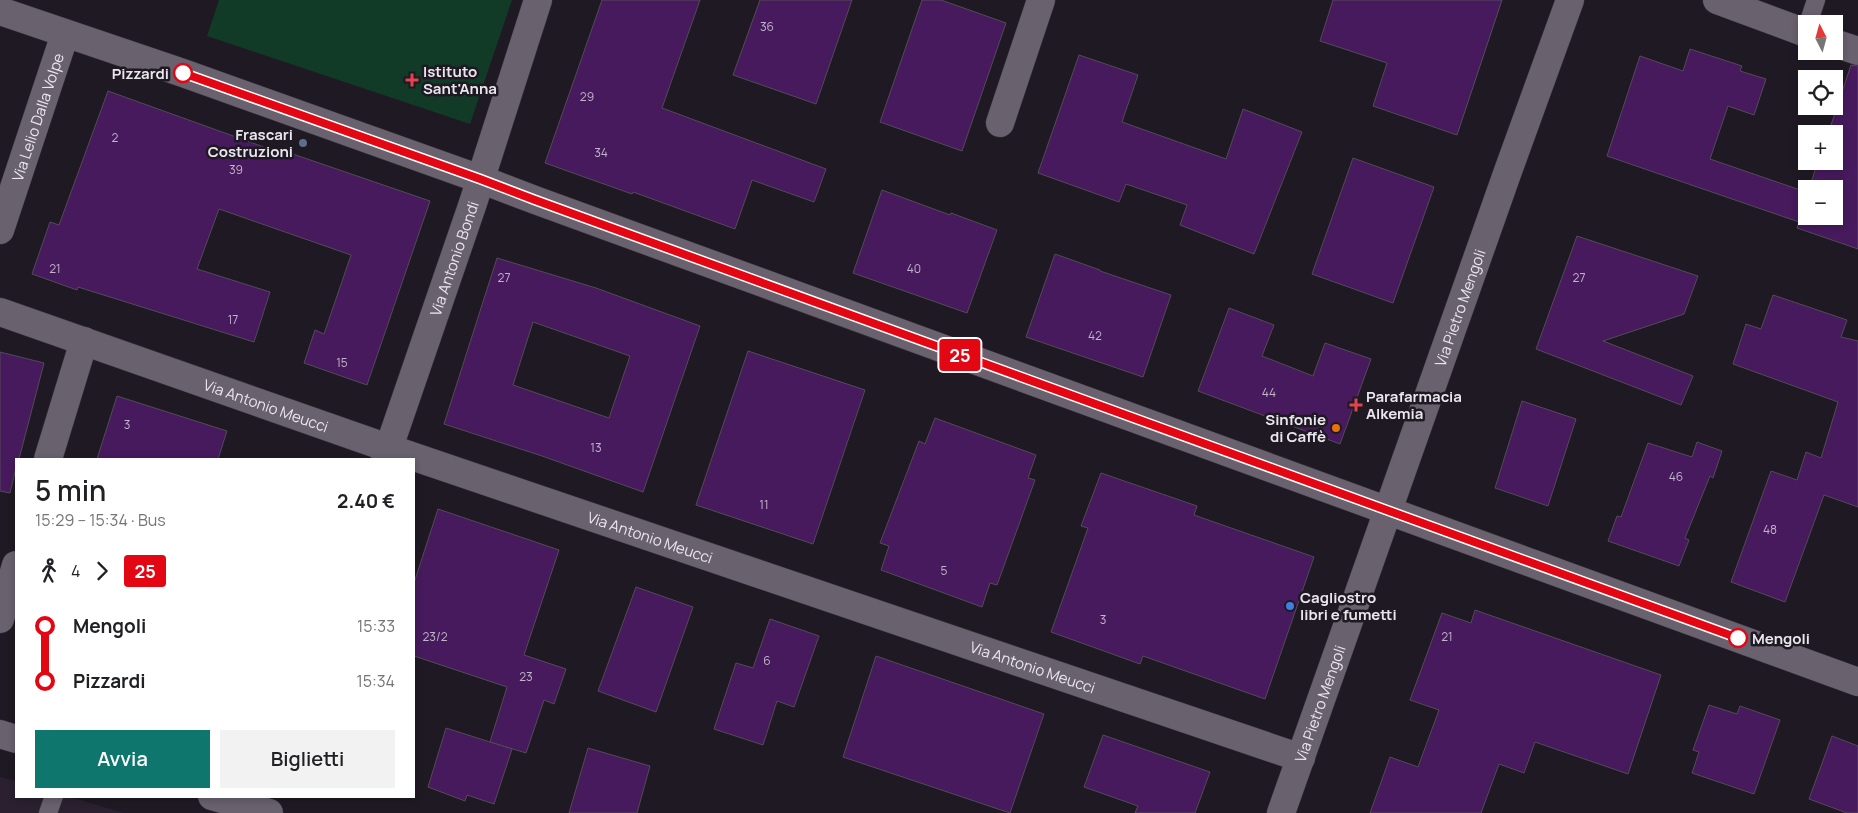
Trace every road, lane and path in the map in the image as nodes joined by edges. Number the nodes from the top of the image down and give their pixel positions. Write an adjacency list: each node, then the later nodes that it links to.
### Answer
1 (538, 0): 13 (street, Via Antonio Bondi)
2 (1041, 0): 12 (street)
3 (1570, 0): 21 (street, Via Pietro Mengoli)
4 (1717, 0): 8 (street)
5 (1816, 0): 7 (lane)
6 (0, 11): 9 (street)
7 (1811, 15)
8 (1798, 29)
9 (65, 34): 13 (street); 14 (street, Via Lelio Dalla Volpe)
10 (1843, 46): 11 (street)
11 (1858, 51)
12 (1000, 122)
13 (480, 179): 17 (street, Via Antonio Bondi); 21 (street)
14 (0, 230)
15 (0, 312): 16 (street, Via Antonio Meucci)
16 (84, 341): 17 (street, Via Antonio Meucci); 18 (street)
17 (387, 453): 19 (street, Via Antonio Meucci)
18 (48, 458)
19 (402, 458)
20 (415, 462): 27 (street, Via Antonio Meucci)
21 (1388, 511): 24 (street); 27 (street, Via Pietro Mengoli)
22 (15, 569): 23 (street)
23 (0, 619)
24 (1858, 682)
25 (0, 734): 26 (street)
26 (15, 739)
27 (1301, 758): 32 (street, Via Pietro Mengoli)
28 (53, 798): 31 (lane)
29 (220, 798): 30 (street)
30 (267, 809)
31 (48, 813)
32 (1282, 813)

